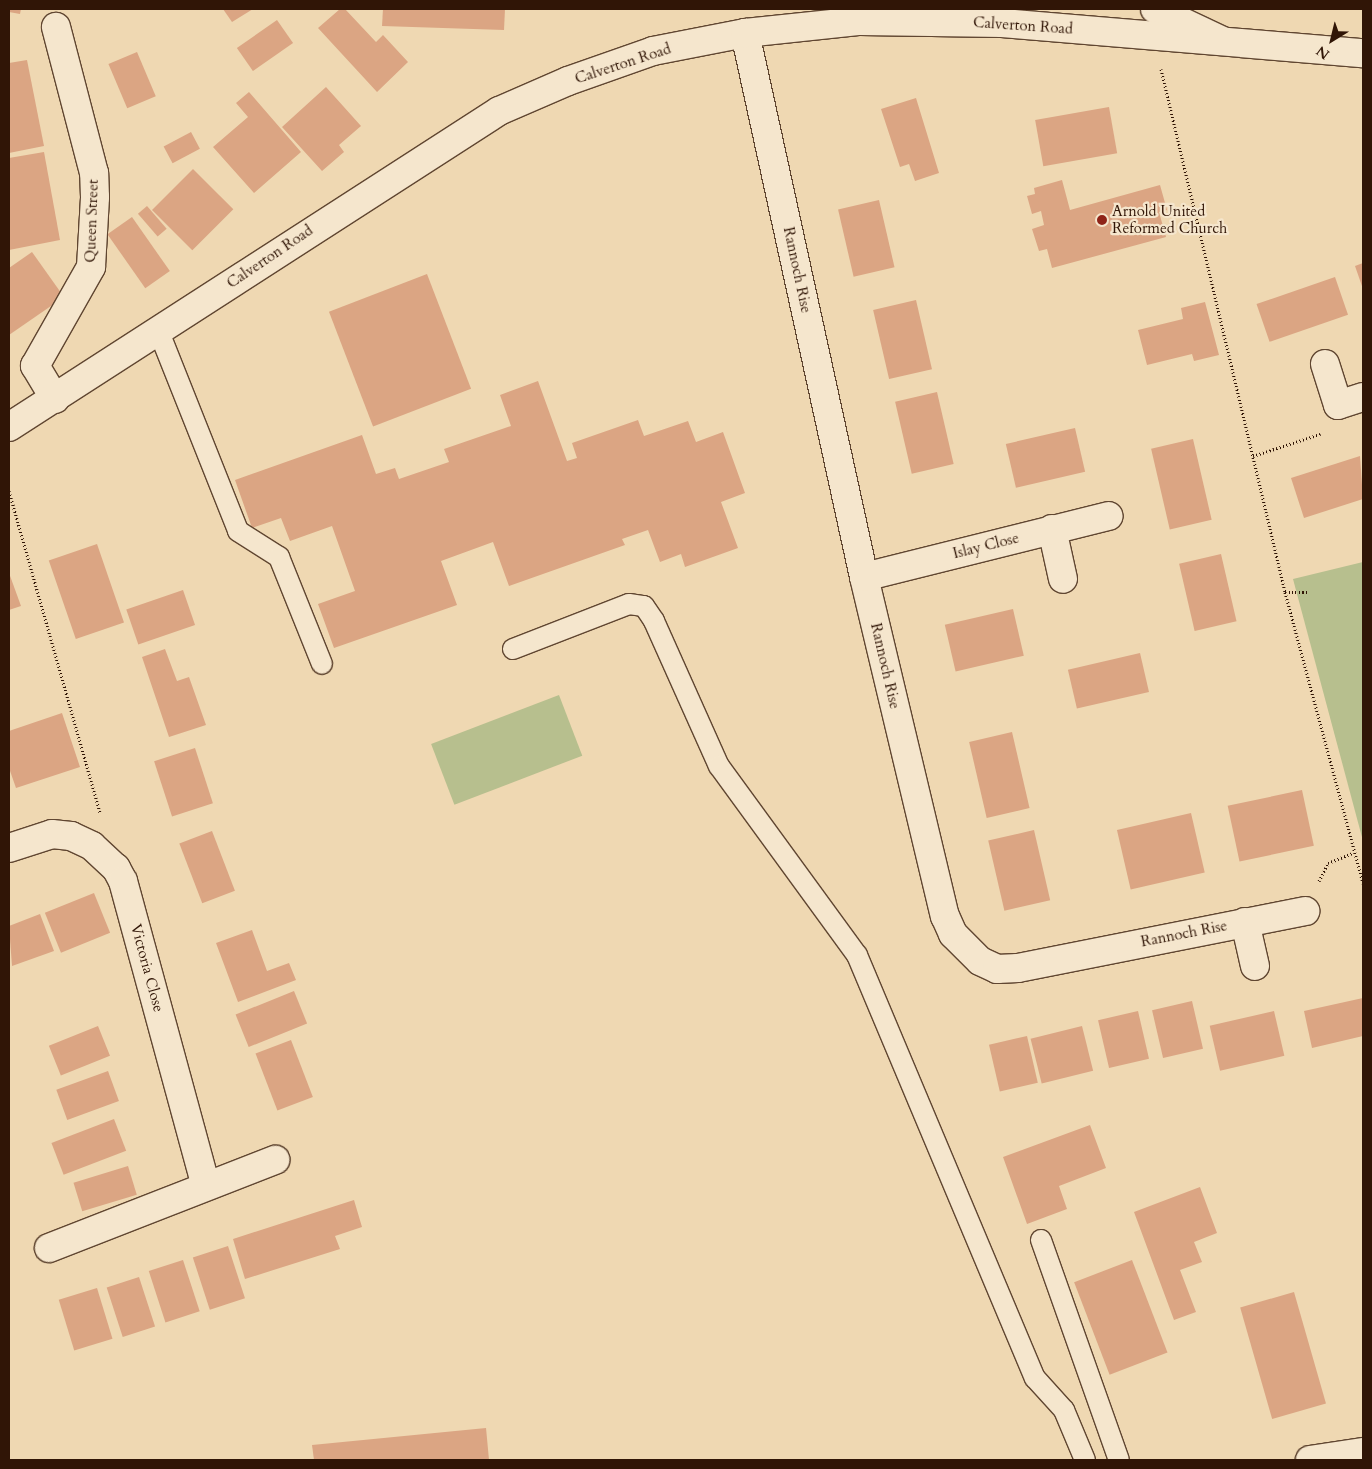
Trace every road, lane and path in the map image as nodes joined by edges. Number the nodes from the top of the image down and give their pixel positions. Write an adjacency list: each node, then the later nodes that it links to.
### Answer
1 (1155, 9): 7 (street)
2 (1001, 16): 3 (street, Calverton Road); 5 (street, Calverton Road)
3 (1055, 18): 6 (street, Calverton Road)
4 (56, 27): 11 (street, Queen Street)
5 (745, 33): 9 (street, Calverton Road); 18 (street, Rannoch Rise)
6 (1153, 37): 7 (street, Calverton Road); 14 (path)
7 (1224, 42): 8 (street, Calverton Road)
8 (1363, 53)
9 (159, 332): 11 (street, Calverton Road); 23 (lane)
10 (1325, 364): 12 (street)
11 (55, 399): 13 (street, Calverton Road)
12 (1351, 401): 14 (path)
13 (9, 427)
14 (1253, 456): 20 (path)
15 (9, 491): 26 (path)
16 (1108, 516): 17 (street, Islay Close)
17 (1052, 529): 18 (street, Islay Close); 19 (street)
18 (864, 577): 29 (street, Rannoch Rise)
19 (1063, 579)
20 (1285, 592): 21 (path); 25 (path)
21 (1309, 592)
22 (513, 649): 37 (lane)
23 (322, 664)
24 (9, 848): 26 (street, Victoria Close)
25 (1353, 853): 27 (path); 28 (path)
26 (108, 858): 32 (street, Victoria Close)
27 (1363, 884)
28 (1305, 911): 29 (street, Rannoch Rise)
29 (1245, 922): 30 (street)
30 (1255, 966)
31 (275, 1160): 32 (street)
32 (206, 1186): 34 (street)
33 (1040, 1240): 38 (lane)
34 (49, 1248)
35 (1363, 1452): 36 (street)
36 (1325, 1459)
37 (1085, 1460)
38 (1119, 1460)

